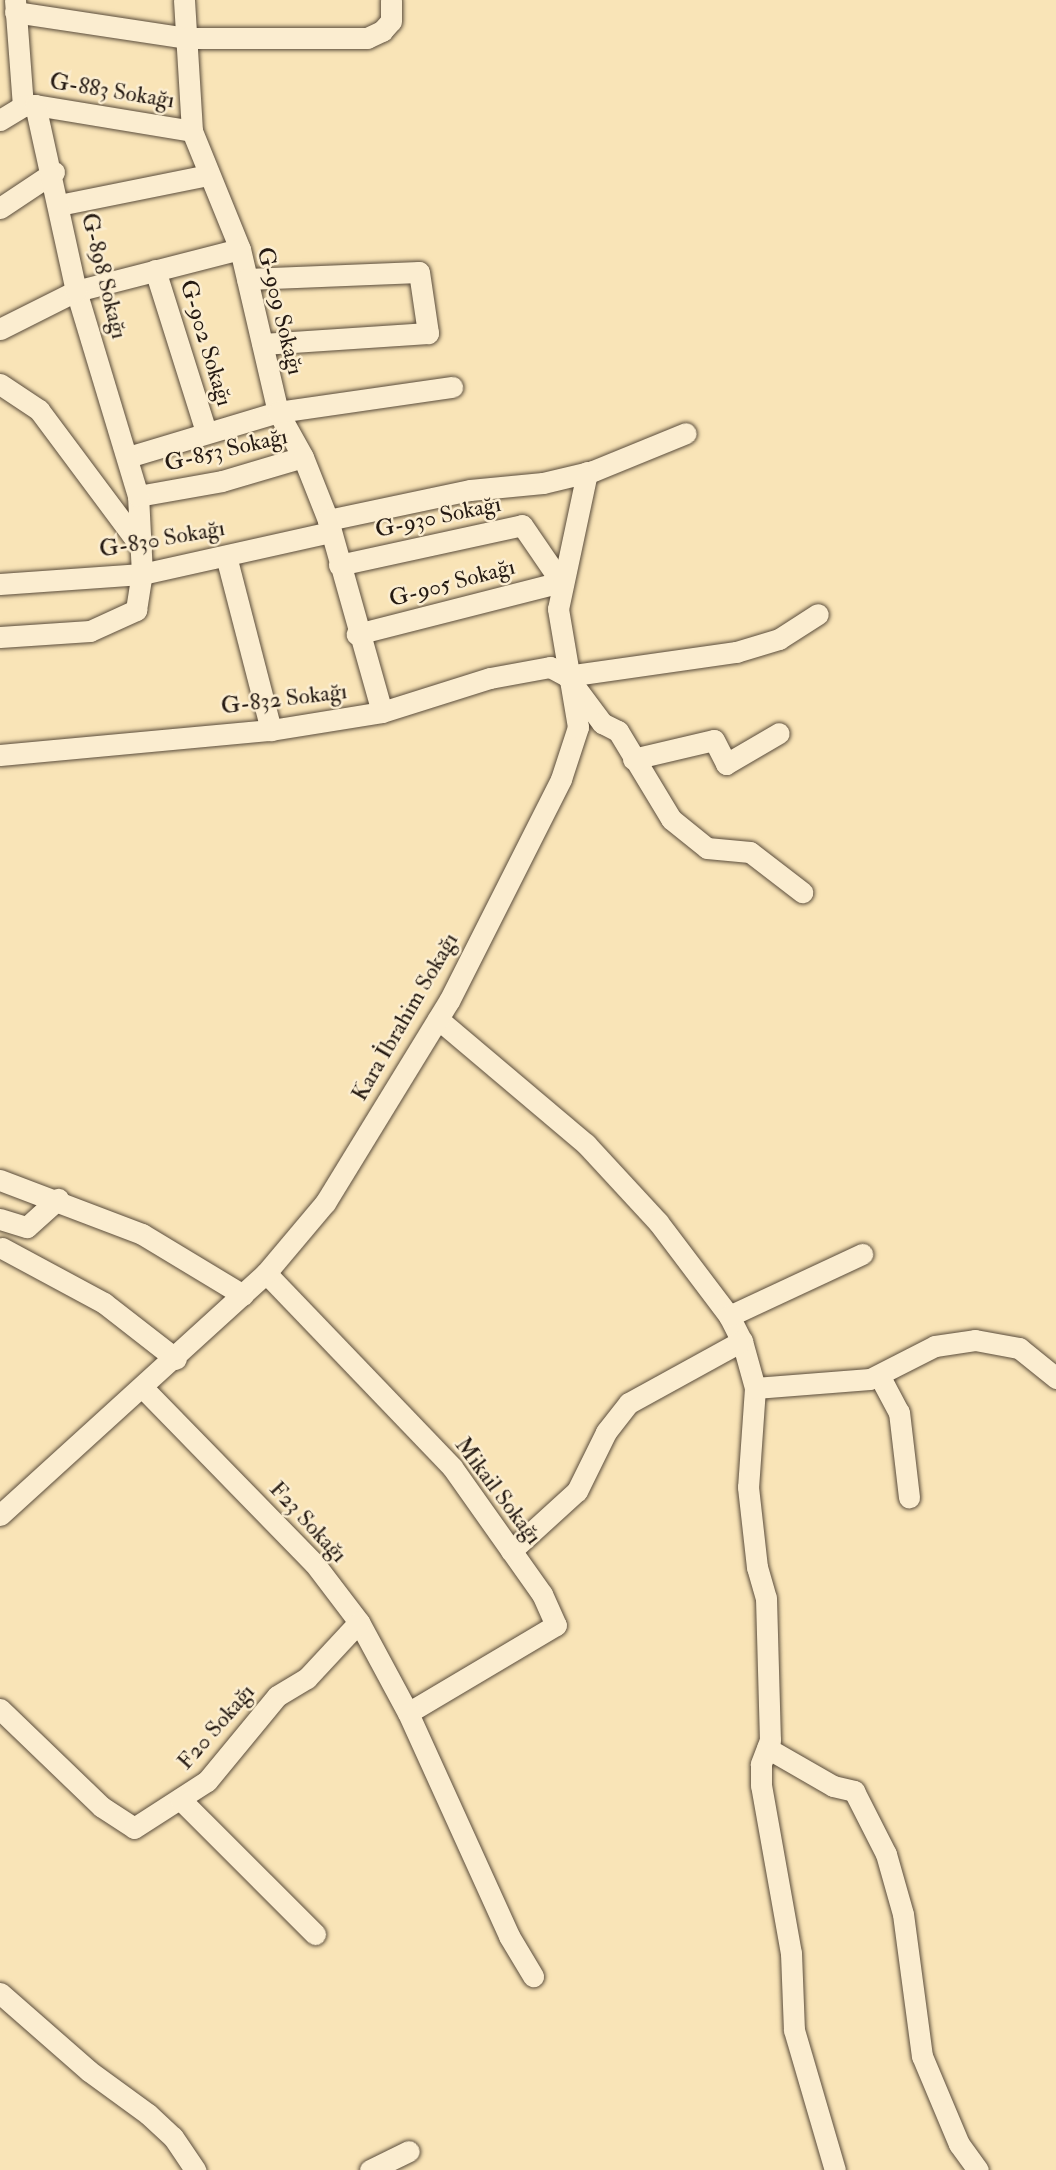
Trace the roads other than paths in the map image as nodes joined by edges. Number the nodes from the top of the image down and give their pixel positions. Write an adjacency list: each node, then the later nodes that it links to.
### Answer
1 (184, 0): 4 (street, G-909 Sokağı)
2 (391, 0): 4 (street)
3 (15, 6): 4 (street); 5 (street, G-898 Sokağı)
4 (186, 38): 7 (street, G-909 Sokağı)
5 (29, 105): 6 (street); 7 (street, G-883 Sokağı); 8 (street, G-898 Sokağı)
6 (0, 120)
7 (192, 131): 9 (street, G-909 Sokağı)
8 (54, 172): 10 (street, G-898 Sokağı); 11 (street)
9 (208, 175): 10 (street); 12 (street, G-909 Sokağı)
10 (59, 205): 15 (street, G-898 Sokağı)
11 (0, 208)
12 (240, 249): 13 (street); 14 (street, G-909 Sokağı)
13 (155, 270): 15 (street); 21 (street, G-902 Sokağı)
14 (247, 279): 17 (street, G-909 Sokağı); 17 (street)
15 (76, 290): 16 (street); 23 (street, G-898 Sokağı)
16 (0, 329)
17 (262, 344): 20 (street, G-909 Sokağı)
18 (0, 384): 28 (street)
19 (452, 387): 20 (street)
20 (278, 412): 21 (street); 24 (street, G-909 Sokağı)
21 (206, 432): 23 (street)
22 (686, 433): 25 (street, G-830 Sokağı)
23 (128, 457): 26 (street, G-898 Sokağı)
24 (303, 457): 26 (street, G-853 Sokağı); 27 (street, G-853 Sokağı)
25 (587, 472): 27 (street, G-830 Sokağı); 32 (street, Kara İbrahim Sokağı)
26 (138, 496): 28 (street, G-898 Sokağı)
27 (329, 526): 29 (street, G-830 Sokağı); 30 (street)
28 (141, 547): 31 (street, G-898 Sokağı)
29 (226, 556): 31 (street, G-830 Sokağı); 39 (street)
30 (339, 565): 32 (street, G-930 Sokağı); 35 (street)
31 (142, 574): 33 (street, G-830 Sokağı); 36 (street, G-898 Sokağı)
32 (561, 582): 35 (street, G-905 Sokağı); 37 (street, Kara İbrahim Sokağı)
33 (0, 584)
34 (818, 614): 37 (street)
35 (357, 635): 38 (street)
36 (0, 637)
37 (567, 676): 38 (street, G-832 Sokağı); 42 (street); 44 (street, Kara İbrahim Sokağı)
38 (382, 712): 39 (street, G-832 Sokağı)
39 (271, 730): 41 (street, G-832 Sokağı)
40 (779, 733): 42 (street)
41 (0, 755)
42 (633, 759): 43 (street)
43 (802, 892)
44 (438, 1019): 51 (street, Kara İbrahim Sokağı); 53 (street)
45 (0, 1180): 46 (street)
46 (58, 1199): 48 (street); 52 (street)
47 (0, 1219): 48 (street)
48 (27, 1227): 49 (street)
49 (1, 1249): 55 (street)
50 (862, 1254): 53 (street)
51 (266, 1273): 52 (street, Kara İbrahim Sokağı); 62 (street, Mikail Sokağı)
52 (243, 1295): 55 (street, Kara İbrahim Sokağı)
53 (729, 1315): 54 (street)
54 (742, 1341): 59 (street); 62 (street)
55 (176, 1359): 58 (street, Kara İbrahim Sokağı)
56 (880, 1377): 57 (street); 59 (street); 60 (street)
57 (1056, 1378)
58 (143, 1388): 61 (street, Kara İbrahim Sokağı); 63 (street, F23 Sokağı)
59 (755, 1388): 66 (street)
60 (909, 1497)
61 (0, 1515)
62 (511, 1551): 65 (street, Mikail Sokağı)
63 (359, 1622): 65 (street, F23 Sokağı); 67 (street, F20 Sokağı)
64 (0, 1709): 67 (street, F20 Sokağı)
65 (408, 1713): 69 (street)
66 (767, 1748): 74 (street); 75 (street)
67 (180, 1800): 68 (street)
68 (315, 1934)
69 (533, 1976)
70 (0, 1993): 72 (street)
71 (409, 2151): 73 (street)
72 (195, 2170)
73 (370, 2170)
74 (835, 2170)
75 (978, 2170)

